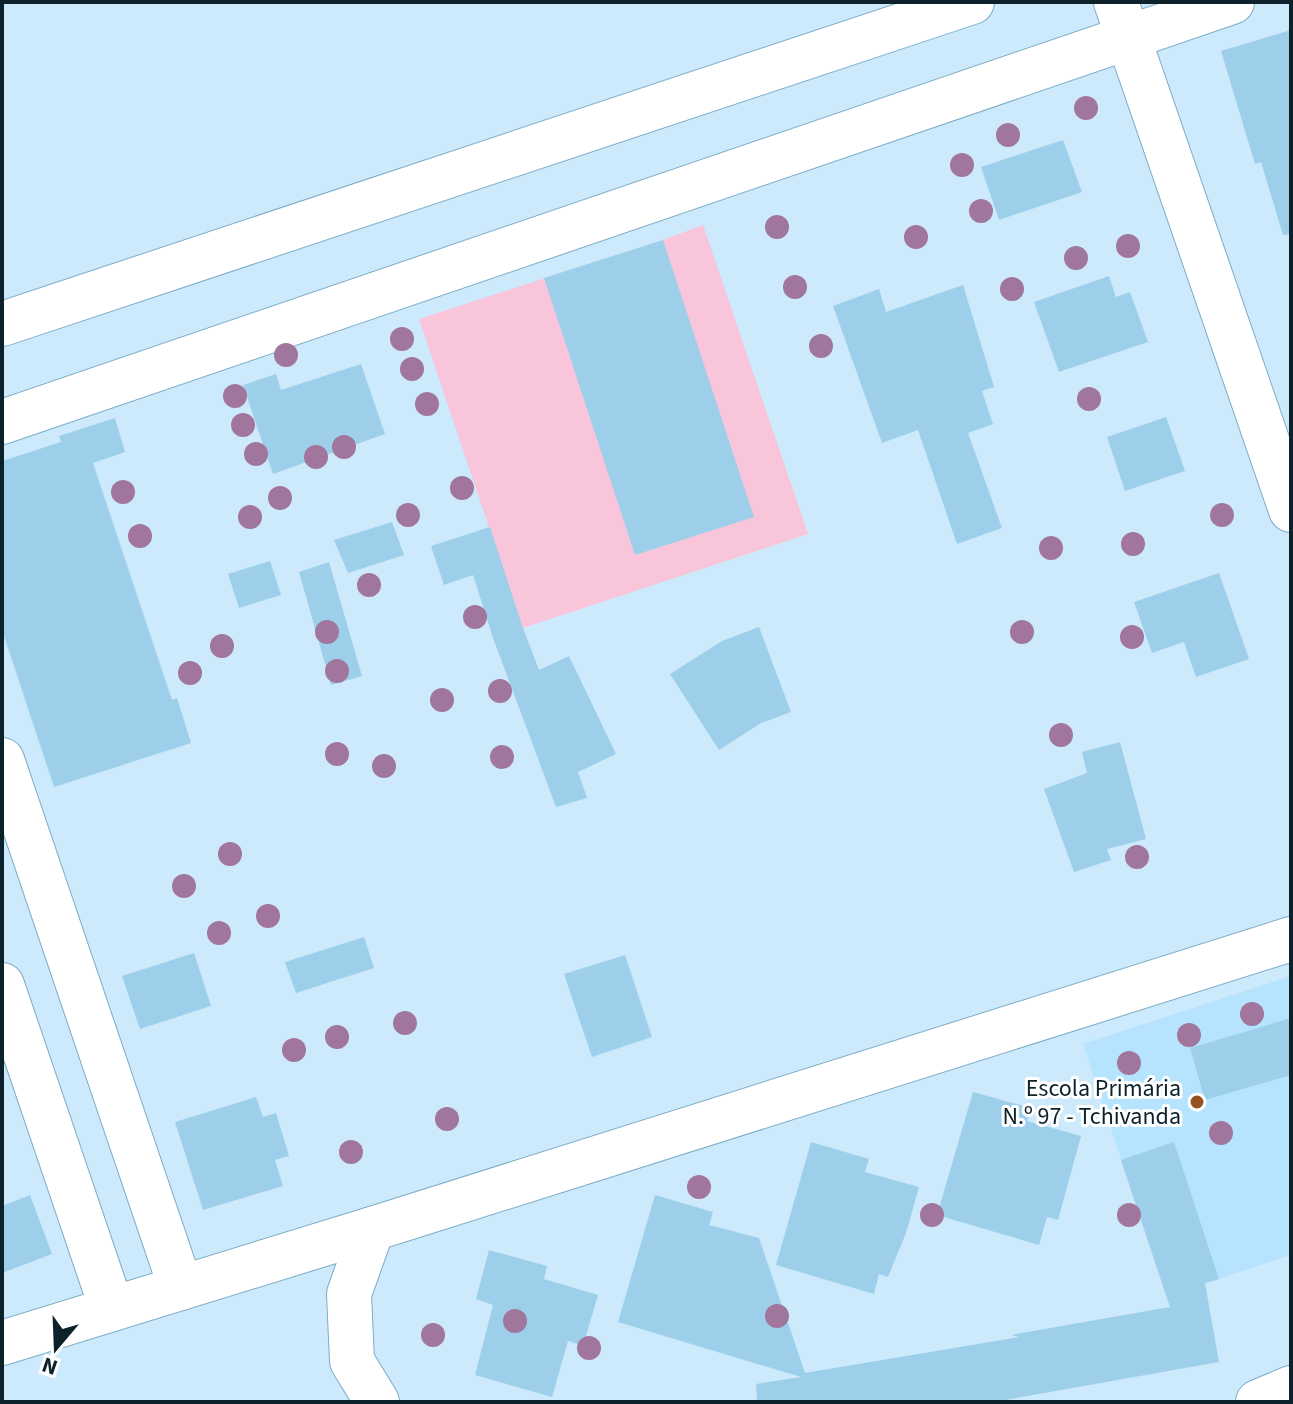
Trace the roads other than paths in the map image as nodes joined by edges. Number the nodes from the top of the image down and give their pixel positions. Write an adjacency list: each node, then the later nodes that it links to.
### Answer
1 (972, 2): 4 (street)
2 (1232, 2): 3 (street)
3 (1122, 20): 5 (street); 6 (street)
4 (2, 324)
5 (2, 422)
6 (1291, 510)
7 (2, 760): 11 (street)
8 (1291, 939): 10 (street)
9 (2, 985): 12 (street)
10 (372, 1229): 11 (street); 15 (street)
11 (181, 1288): 12 (street)
12 (112, 1309): 13 (street)
13 (2, 1343)
14 (1291, 1388): 16 (street)
15 (377, 1402)
16 (1258, 1402)

